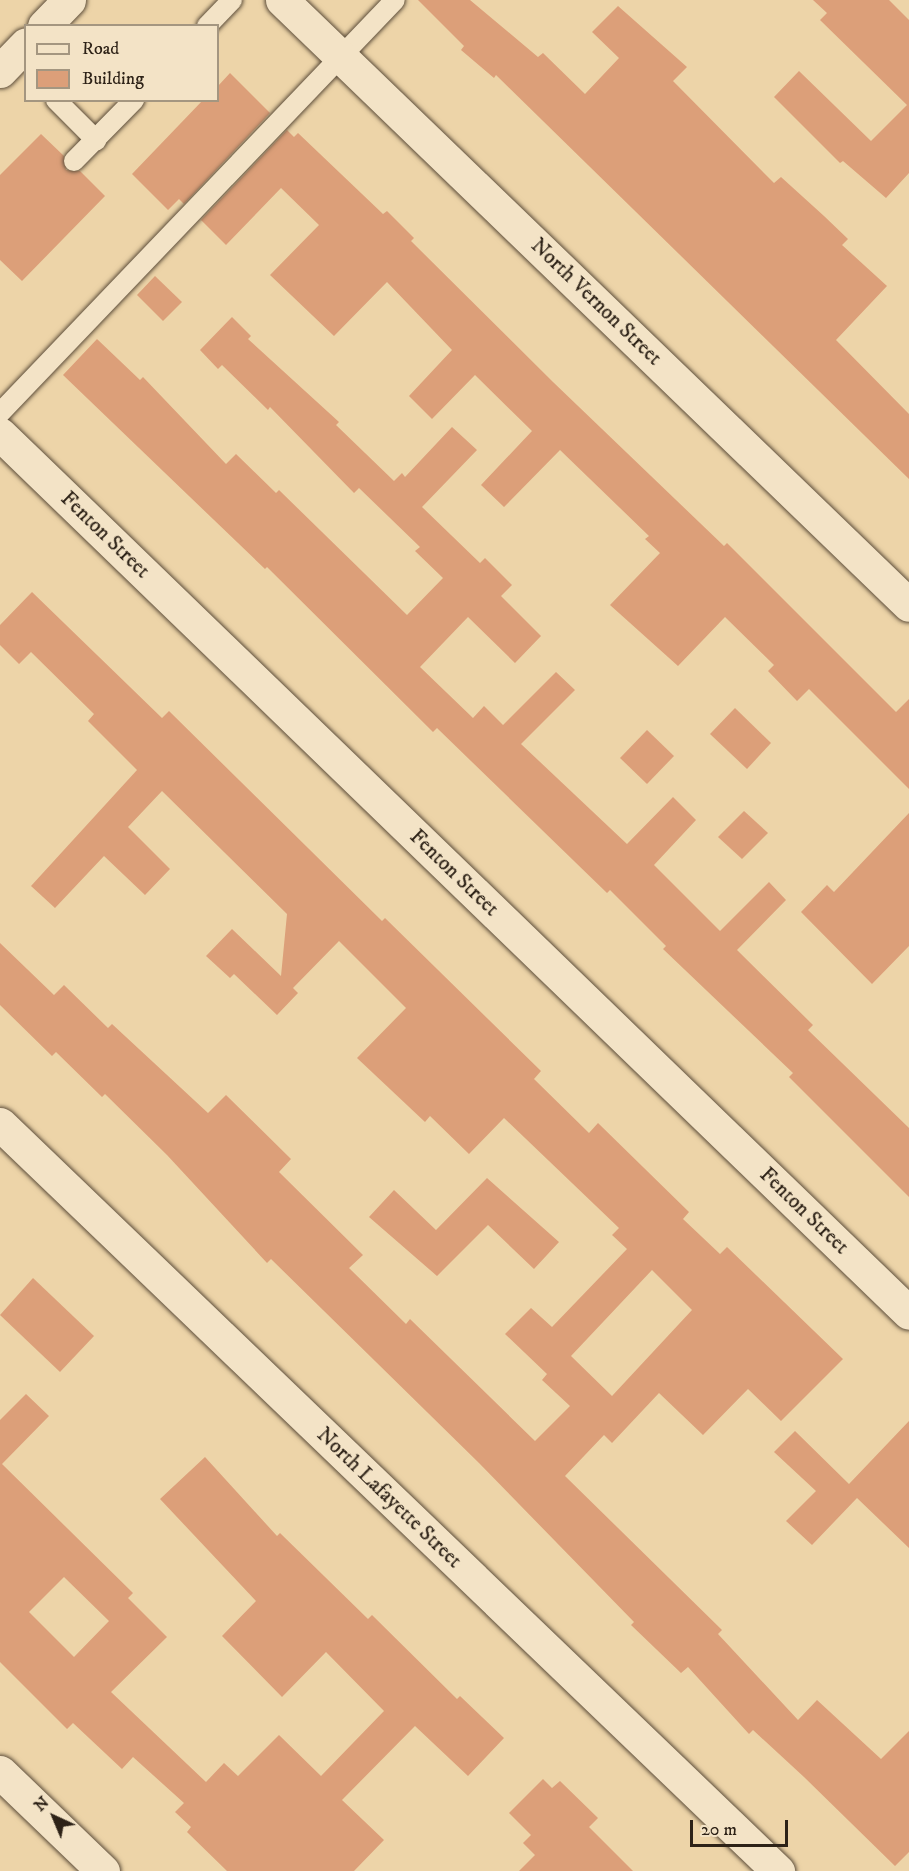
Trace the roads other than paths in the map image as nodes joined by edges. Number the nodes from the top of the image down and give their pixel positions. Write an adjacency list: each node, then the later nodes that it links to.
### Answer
1 (69, 0): 5 (street)
2 (232, 0): 6 (lane)
3 (282, 0): 7 (street, North Vernon Street)
4 (396, 0): 7 (lane)
5 (46, 24)
6 (209, 24)
7 (342, 57): 12 (lane); 14 (street, North Vernon Street)
8 (58, 102): 10 (lane)
9 (132, 102): 10 (lane)
10 (96, 140): 11 (lane)
11 (74, 161)
12 (0, 413)
13 (0, 434): 16 (street, Fenton Street)
14 (909, 604)
15 (0, 1125): 19 (street, North Lafayette Street)
16 (909, 1313)
17 (0, 1772): 18 (street)
18 (103, 1871)
19 (778, 1871)

